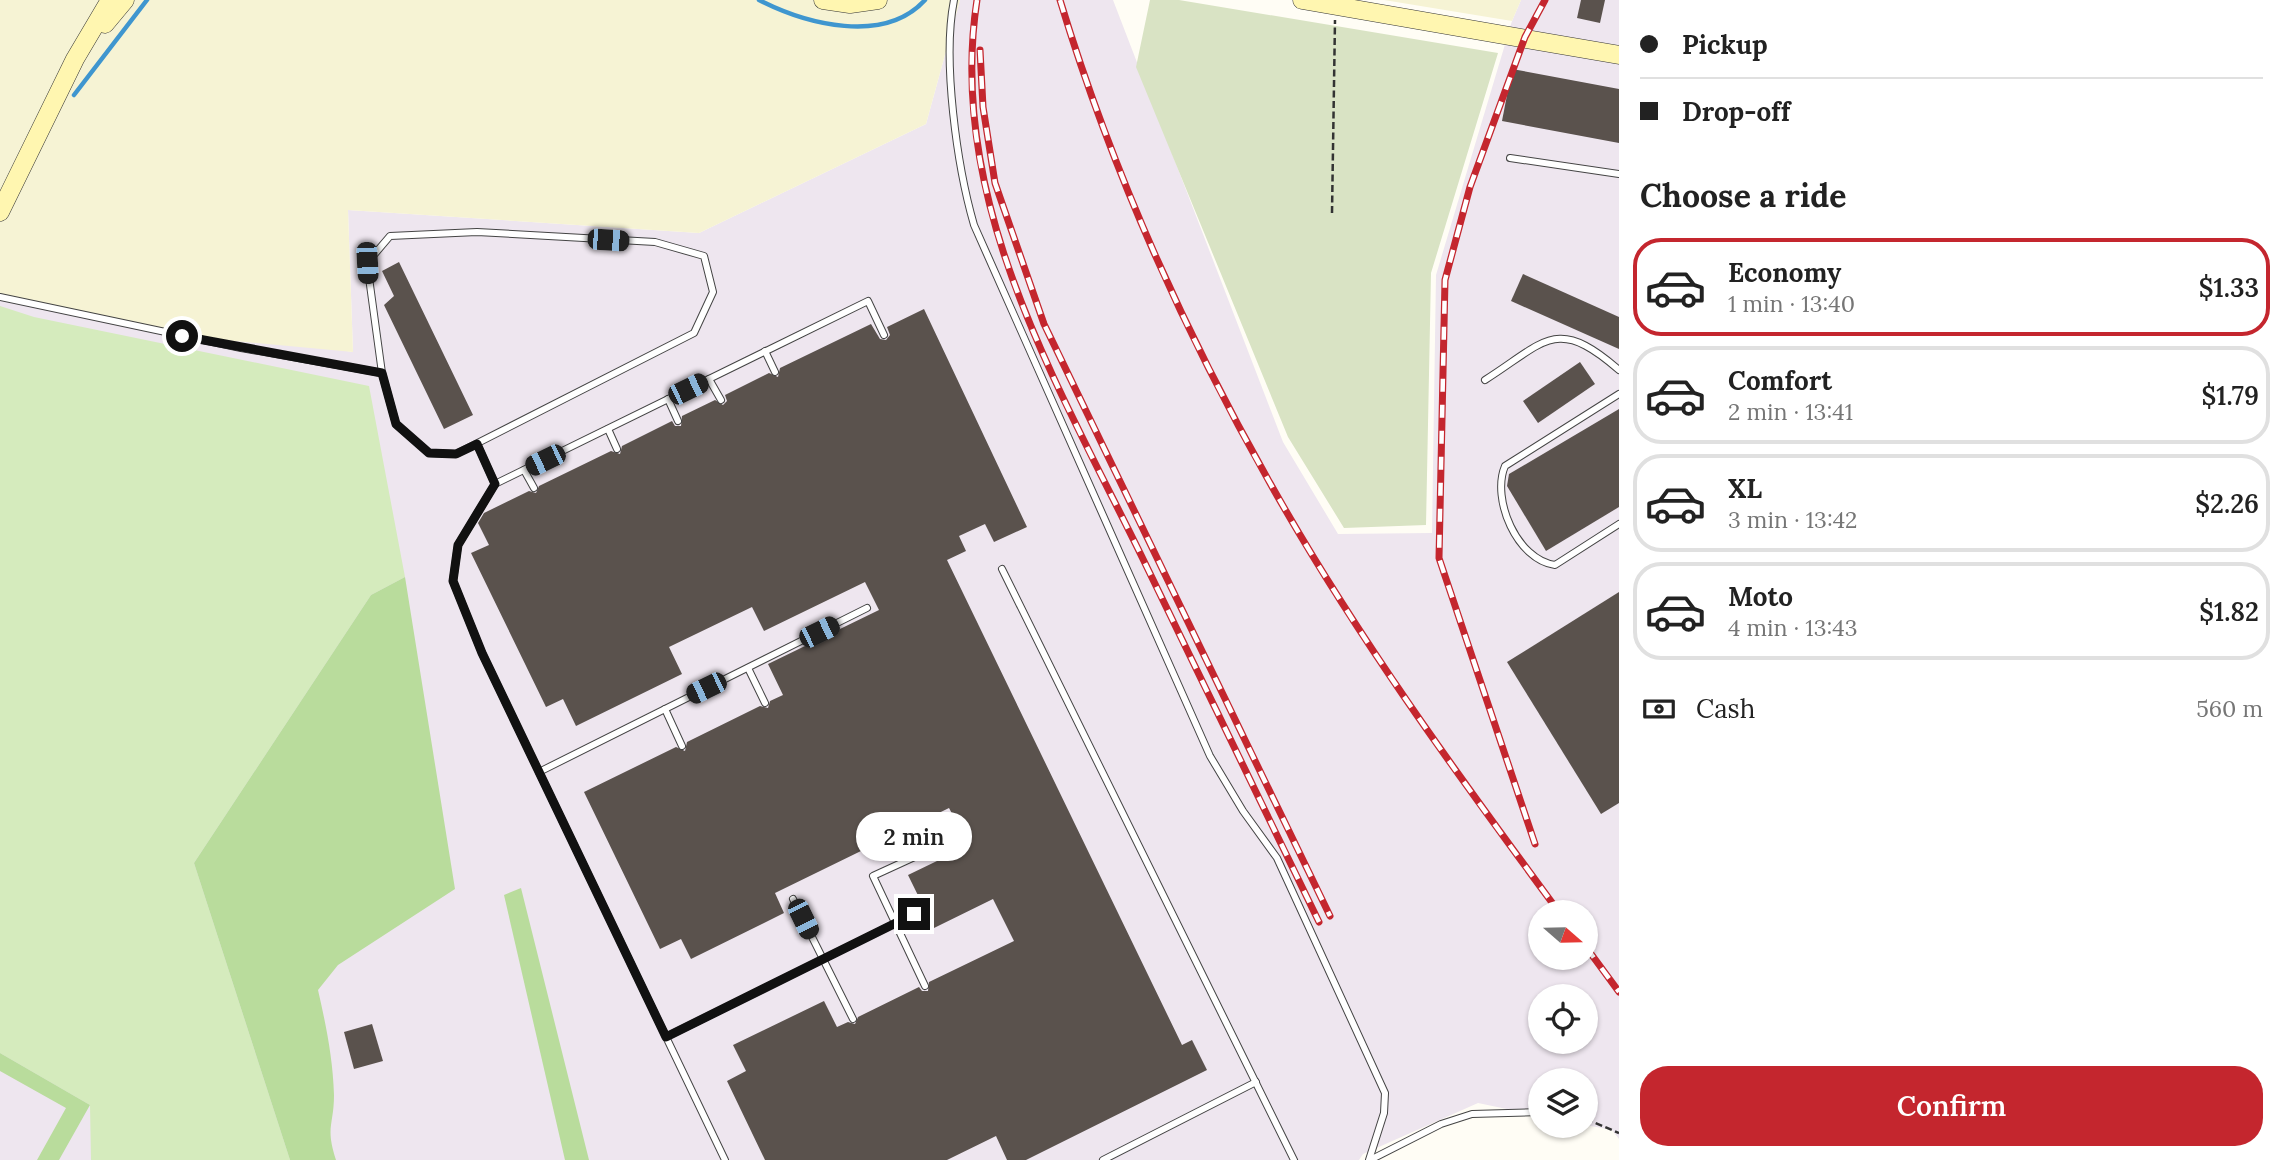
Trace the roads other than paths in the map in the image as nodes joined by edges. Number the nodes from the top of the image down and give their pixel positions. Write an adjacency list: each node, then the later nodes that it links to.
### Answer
1 (110, 0): 8 (main road)
2 (125, 0): 8 (main road)
3 (823, 0): 4 (main road)
4 (878, 0)
5 (954, 0): 53 (lane)
6 (1302, 0): 7 (main road)
7 (1619, 55)
8 (75, 59): 11 (main road)
9 (1510, 158): 10 (lane)
10 (1619, 174)
11 (0, 212)
12 (0, 297): 17 (lane)
13 (884, 335): 14 (lane)
14 (765, 351): 16 (lane); 18 (lane)
15 (1619, 370): 19 (lane)
16 (775, 372)
17 (382, 373): 25 (lane); 25 (lane)
18 (709, 379): 21 (lane); 22 (lane)
19 (1485, 380)
20 (1619, 394): 30 (lane)
21 (668, 399): 23 (lane); 24 (lane)
22 (720, 400)
23 (678, 421)
24 (608, 429): 26 (lane); 27 (lane)
25 (477, 444): 28 (lane)
26 (617, 449)
27 (524, 470): 28 (lane); 29 (lane)
28 (495, 484): 37 (lane)
29 (534, 488)
30 (1619, 524)
31 (1002, 569): 48 (lane)
32 (867, 608): 33 (lane)
33 (748, 668): 34 (lane); 35 (lane)
34 (765, 704)
35 (665, 709): 36 (lane); 37 (lane)
36 (682, 746)
37 (539, 772): 47 (lane)
38 (937, 827): 40 (lane)
39 (958, 837): 40 (lane)
40 (944, 843): 43 (lane)
41 (793, 899): 44 (lane)
42 (914, 914): 43 (lane)
43 (895, 923): 44 (lane); 45 (lane)
44 (823, 959): 46 (lane); 47 (lane)
45 (925, 986)
46 (853, 1019)
47 (666, 1037): 50 (lane)
48 (1256, 1082): 51 (lane); 52 (lane)
49 (1528, 1112): 53 (lane)
50 (725, 1160)
51 (1103, 1160)
52 (1294, 1160)
53 (1369, 1160)

